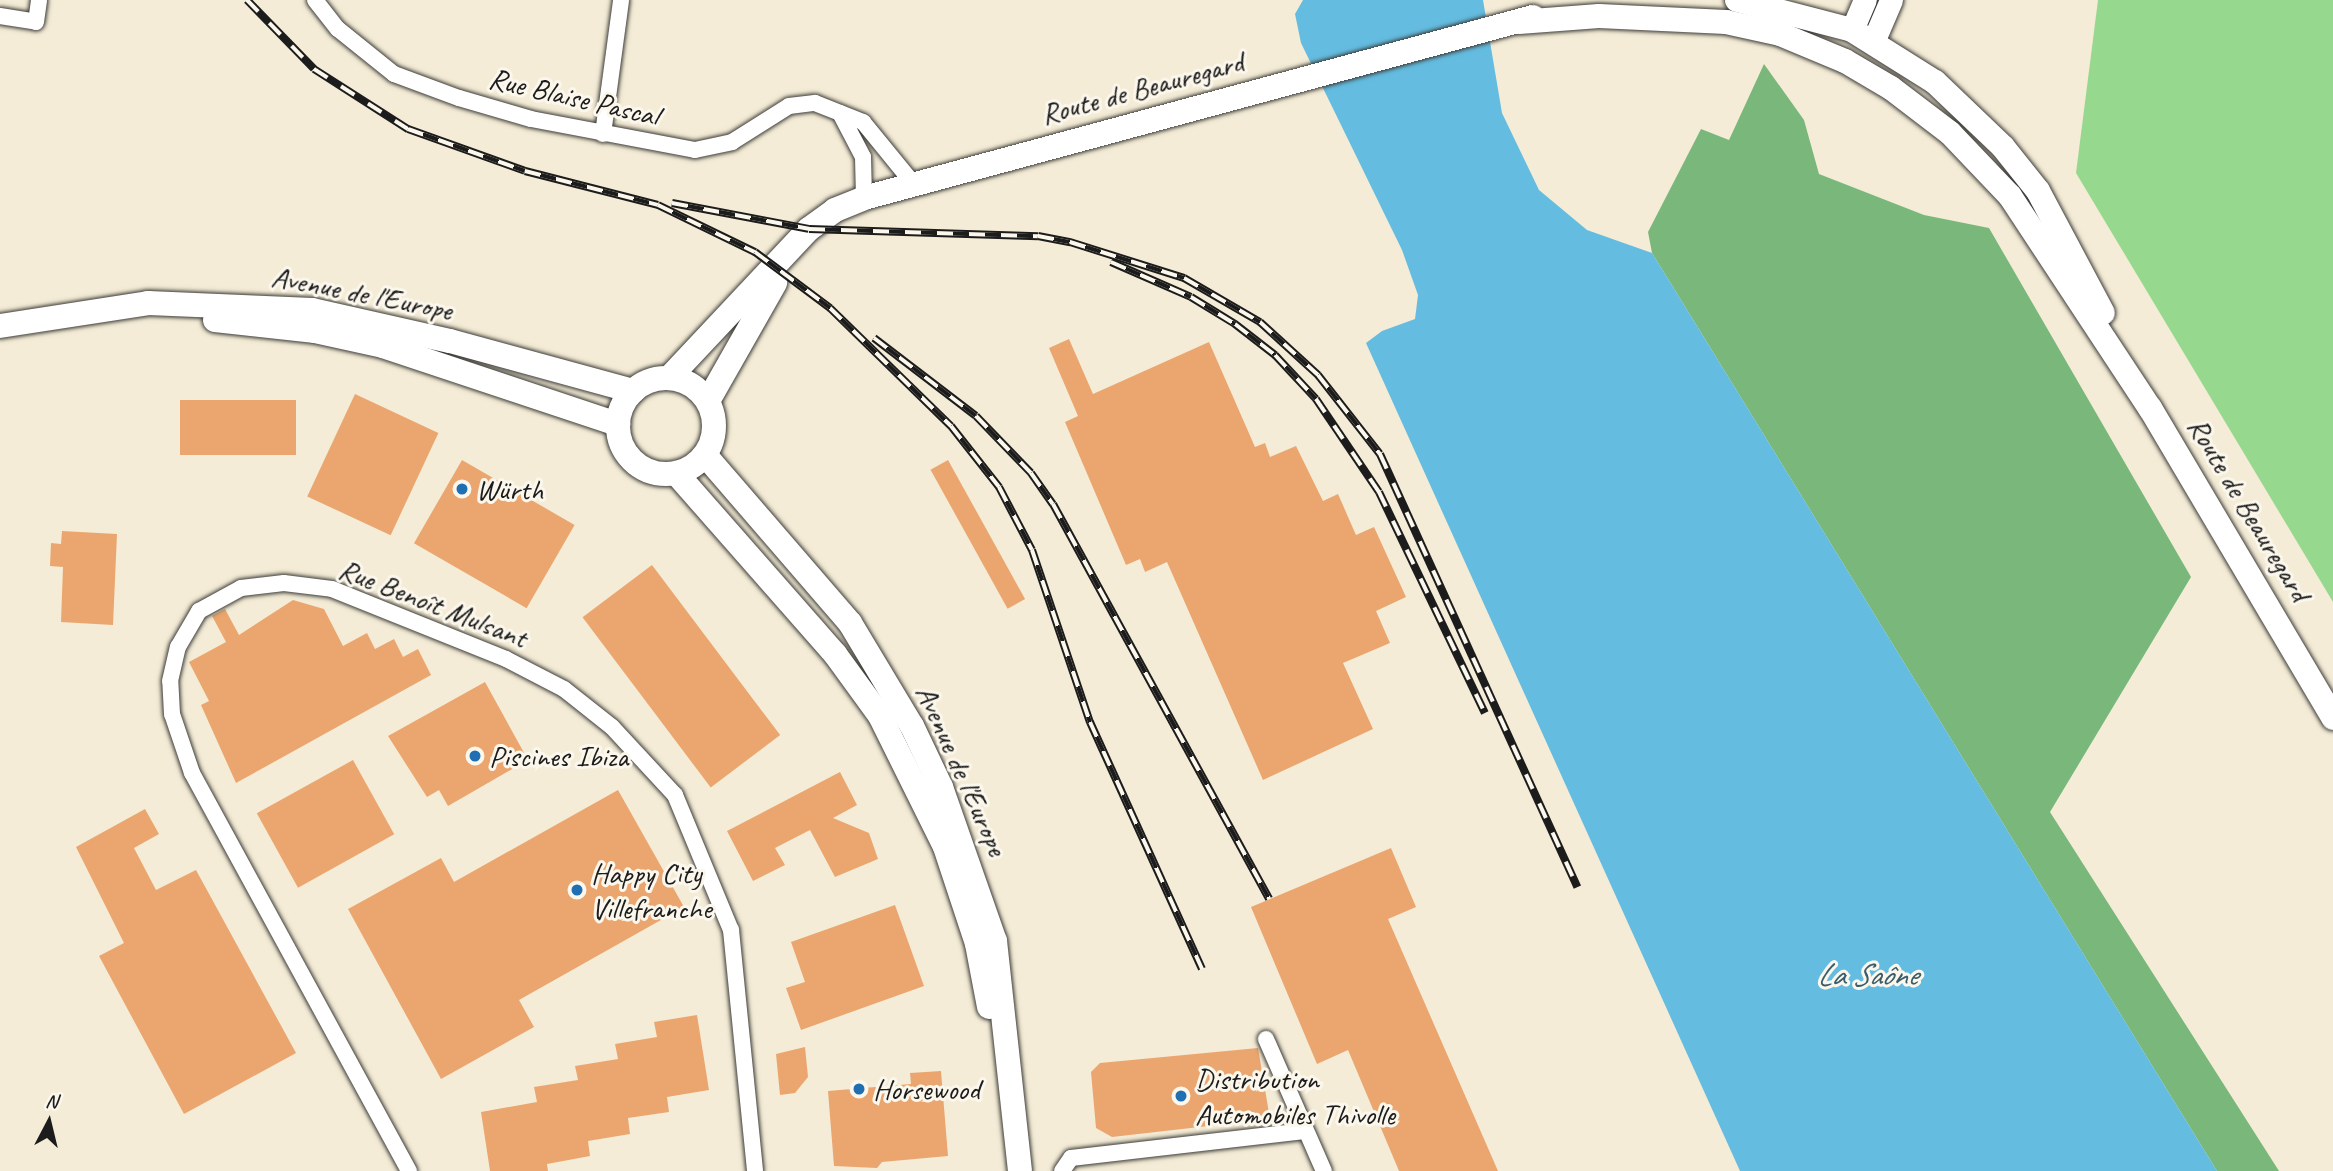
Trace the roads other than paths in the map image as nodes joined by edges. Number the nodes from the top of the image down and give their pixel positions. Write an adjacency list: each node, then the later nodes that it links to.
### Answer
1 (39, 0): 8 (street)
2 (315, 0): 13 (street, Rue Blaise Pascal)
3 (621, 0): 13 (street)
4 (1600, 0): 9 (main road, Route de Beauregard)
5 (1737, 0): 10 (main road)
6 (1865, 0): 10 (street)
7 (1891, 0): 10 (street)
8 (0, 16)
9 (1520, 22): 11 (main road, Route de Beauregard); 14 (main road, Route de Beauregard)
10 (1863, 36): 11 (main road); 22 (main road)
11 (1845, 61): 22 (main road, Route de Beauregard)
12 (841, 113): 13 (street, Rue Blaise Pascal); 14 (street, Rue Blaise Pascal); 15 (street)
13 (603, 134)
14 (912, 182): 15 (main road, Route de Beauregard)
15 (864, 198): 16 (main road, Route de Beauregard)
16 (795, 245): 19 (main road, Route de Beauregard); 21 (main road, Route de Beauregard)
17 (67, 318): 18 (main road); 20 (main road, Avenue de l'Europe); 23 (main road, Avenue de l'Europe)
18 (0, 326)
19 (668, 378): 20 (main road); 21 (main road)
20 (633, 391): 23 (main road)
21 (708, 401): 24 (main road)
22 (2150, 408): 26 (main road, Route de Beauregard)
23 (618, 424): 25 (main road)
24 (705, 455): 25 (main road); 32 (main road, Avenue de l'Europe)
25 (676, 473): 31 (main road, Avenue de l'Europe)
26 (2333, 718)
27 (1266, 1039): 28 (street)
28 (1304, 1131): 33 (street); 34 (street)
29 (409, 1171): 30 (street, Rue Benoît Mulsant)
30 (755, 1171)
31 (1004, 1171)
32 (1020, 1171)
33 (1062, 1171)
34 (1324, 1171)

